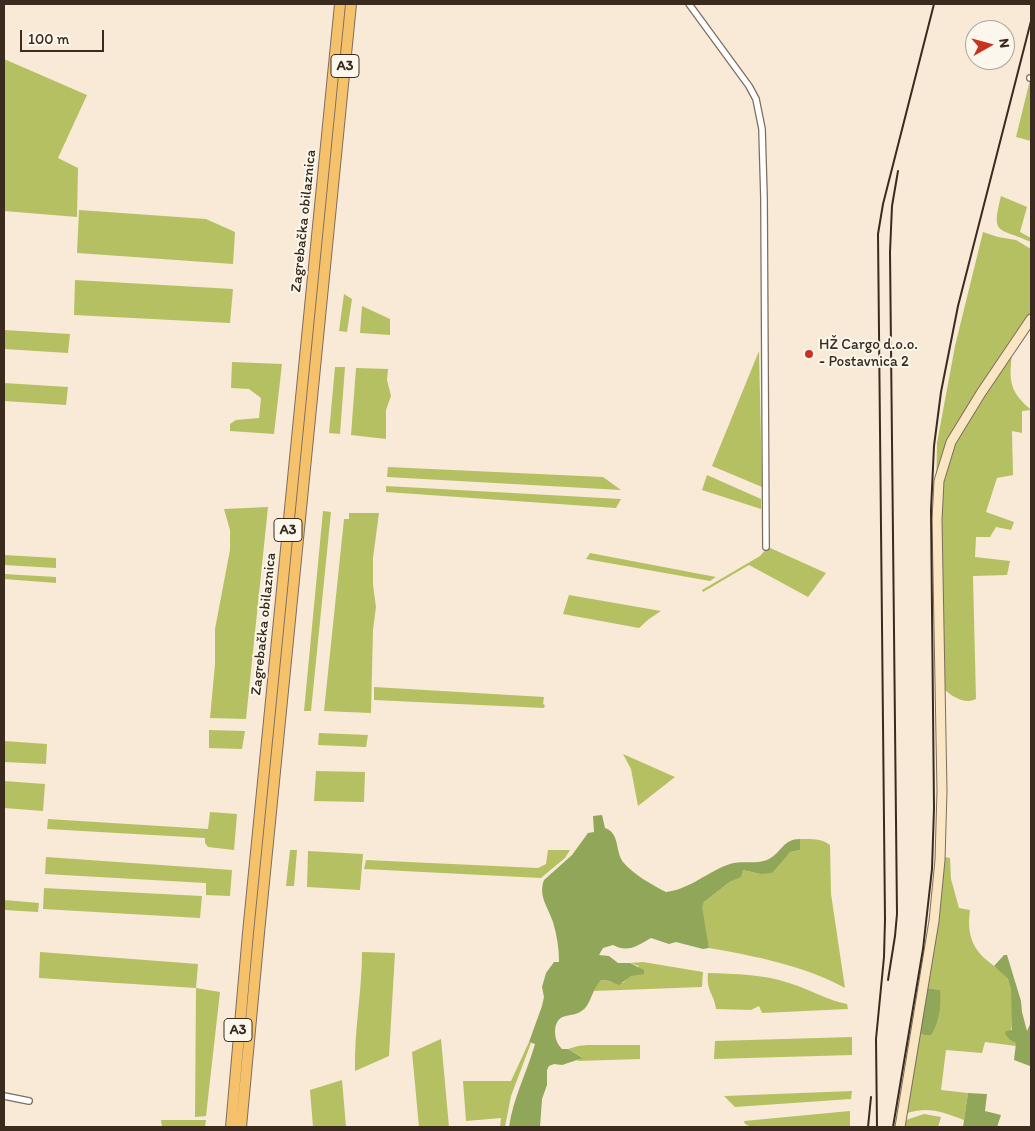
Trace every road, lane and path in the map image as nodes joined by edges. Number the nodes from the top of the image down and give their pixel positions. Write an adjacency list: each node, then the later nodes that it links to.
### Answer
1 (340, 4): 8 (highway, Zagrebačka obilaznica / A3)
2 (351, 4): 9 (highway, Zagrebačka obilaznica / A3)
3 (689, 4): 5 (street)
4 (1031, 319): 10 (main road)
5 (766, 546)
6 (4, 1096): 7 (street)
7 (29, 1100)
8 (231, 1127)
9 (241, 1127)
10 (900, 1127)

